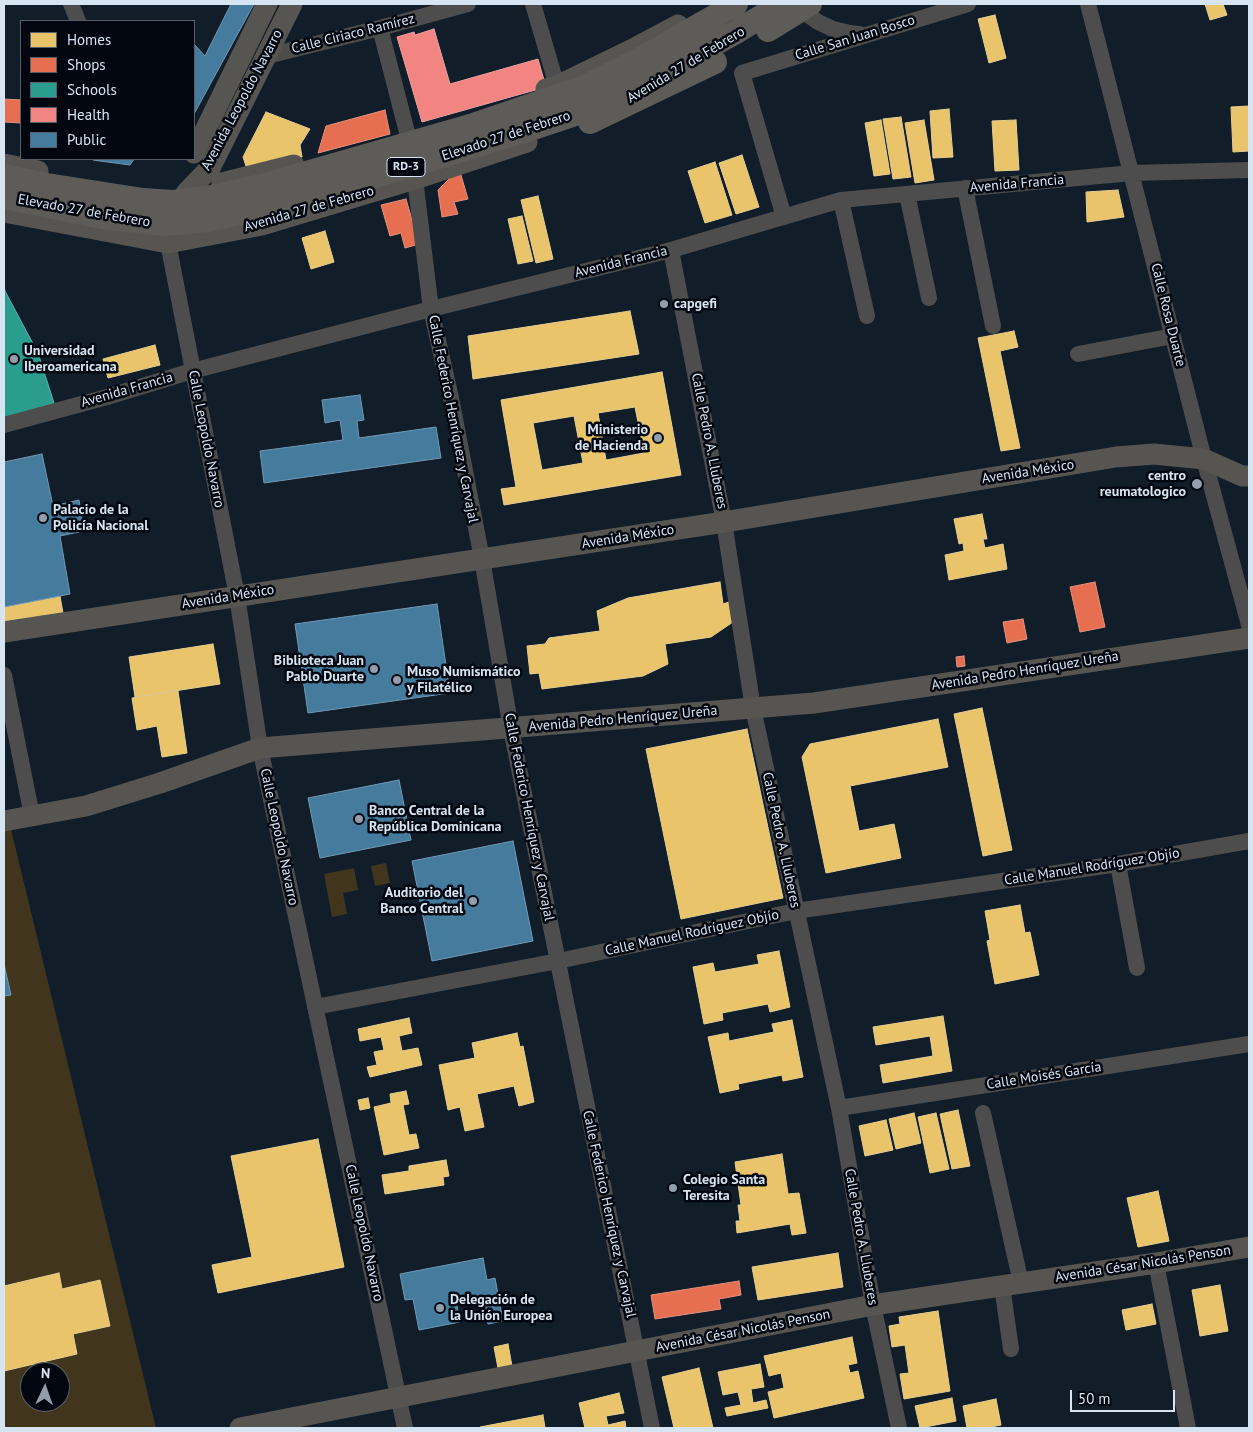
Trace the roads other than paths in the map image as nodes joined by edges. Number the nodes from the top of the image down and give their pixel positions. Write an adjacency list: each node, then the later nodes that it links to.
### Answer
1 (71, 4): 13 (street)
2 (267, 4): 20 (main road, Avenida Leopoldo Navarro)
3 (292, 4): 16 (main road, Avenida Leopoldo Navarro)
4 (466, 4): 14 (street, Calle Ciriaco Ramírez)
5 (533, 4): 17 (street)
6 (718, 4): 17 (main road, RD-3)
7 (736, 4): 25 (highway, Elevado 27 de Febrero / RD-3, bridge)
8 (784, 4): 18 (main road, Avenida 27 de Febrero / RD-3); 31 (highway, Elevado 27 de Febrero / RD-3, bridge)
9 (796, 4): 15 (street)
10 (810, 4): 18 (highway, bridge)
11 (968, 4): 15 (street, Calle San Juan Bosco)
12 (1088, 4): 24 (street, Calle Rosa Duarte)
13 (78, 20)
14 (380, 28): 16 (street, Calle Ciriaco Ramírez); 19 (street, Calle Federico Henríquez y Carvajal)
15 (867, 34): 34 (street, Calle San Juan Bosco)
16 (267, 56): 29 (main road, Avenida Leopoldo Navarro)
17 (557, 86): 19 (main road, RD-3)
18 (590, 122): 27 (main road, Avenida 27 de Febrero / RD-3)
19 (408, 136): 27 (street, Calle Federico Henríquez y Carvajal); 29 (main road, RD-3)
20 (195, 151)
21 (190, 160): 29 (main road, Avenida Leopoldo Navarro)
22 (4, 164): 26 (main road, RD-3)
23 (1249, 170): 24 (street, Avenida Francia)
24 (1132, 173): 28 (street, Avenida Francia); 42 (street, Calle Rosa Duarte)
25 (4, 176)
26 (61, 177): 29 (main road, RD-3); 35 (main road)
27 (415, 178): 36 (main road, Avenida 27 de Febrero / RD-3); 39 (street, Calle Federico Henríquez y Carvajal)
28 (965, 188): 30 (street, Avenida Francia); 41 (street)
29 (186, 193): 36 (main road, Avenida Leopoldo Navarro)
30 (907, 194): 32 (street, Avenida Francia); 38 (street)
31 (4, 197)
32 (841, 200): 34 (street, Avenida Francia); 40 (street)
33 (4, 212): 35 (main road, Avenida 27 de Febrero / RD-3)
34 (784, 217): 37 (street, Avenida Francia)
35 (53, 221): 36 (main road, Avenida 27 de Febrero / RD-3)
36 (168, 242): 44 (street, Calle Leopoldo Navarro)
37 (671, 250): 39 (street, Avenida Francia); 48 (street, Calle Pedro A. Lluberes)
38 (929, 298)
39 (431, 309): 44 (street, Avenida Francia); 49 (street, Calle Federico Henríquez y Carvajal)
40 (868, 316)
41 (993, 326)
42 (1173, 336): 43 (street); 46 (street, Calle Rosa Duarte)
43 (1078, 354)
44 (192, 371): 45 (street, Avenida Francia); 50 (street, Calle Leopoldo Navarro)
45 (4, 425)
46 (1204, 459): 47 (main road, Avenida México); 48 (main road, Avenida México); 51 (street, Calle Rosa Duarte)
47 (1249, 476)
48 (724, 522): 49 (main road, Avenida México); 55 (street, Calle Pedro A. Lluberes)
49 (482, 559): 50 (main road, Avenida México); 56 (street, Calle Federico Henríquez y Carvajal)
50 (237, 596): 52 (main road, Avenida México); 57 (street, Calle Leopoldo Navarro)
51 (1249, 625)
52 (4, 632)
53 (1249, 638): 55 (main road, Avenida Pedro Henríquez Ureña)
54 (4, 675): 58 (street)
55 (753, 708): 56 (main road, Avenida Pedro Henríquez Ureña); 62 (street, Calle Pedro A. Lluberes)
56 (511, 728): 57 (main road, Avenida Pedro Henríquez Ureña); 63 (street, Calle Federico Henríquez y Carvajal)
57 (260, 748): 58 (main road, Avenida Pedro Henríquez Ureña); 65 (street, Calle Leopoldo Navarro)
58 (32, 816): 59 (main road, Avenida Pedro Henríquez Ureña)
59 (4, 821)
60 (1249, 841): 61 (street, Calle Manuel Rodríguez Objío)
61 (1118, 864): 62 (street, Calle Manuel Rodríguez Objío); 64 (street)
62 (796, 912): 63 (street, Calle Manuel Rodríguez Objío); 67 (street, Calle Pedro A. Lluberes)
63 (558, 961): 65 (street, Calle Manuel Rodríguez Objío); 74 (street, Calle Federico Henríquez y Carvajal)
64 (1137, 968)
65 (315, 1007): 75 (street, Calle Leopoldo Navarro)
66 (1249, 1044): 67 (street, Calle Moisés García)
67 (839, 1108): 72 (street, Calle Pedro A. Lluberes)
68 (983, 1113): 71 (street)
69 (1249, 1247): 70 (main road, Avenida César Nicolás Penson)
70 (1156, 1263): 71 (main road, Avenida César Nicolás Penson); 80 (street)
71 (1012, 1285): 72 (main road, Avenida César Nicolás Penson); 73 (street)
72 (873, 1305): 74 (main road, Avenida César Nicolás Penson); 79 (street, Calle Pedro A. Lluberes)
73 (1011, 1349)
74 (637, 1351): 75 (main road, Avenida César Nicolás Penson); 78 (street, Calle Federico Henríquez y Carvajal)
75 (400, 1398): 76 (main road, Avenida César Nicolás Penson); 77 (street, Calle Leopoldo Navarro)
76 (240, 1428)
77 (405, 1428)
78 (652, 1428)
79 (899, 1428)
80 (1188, 1428)

